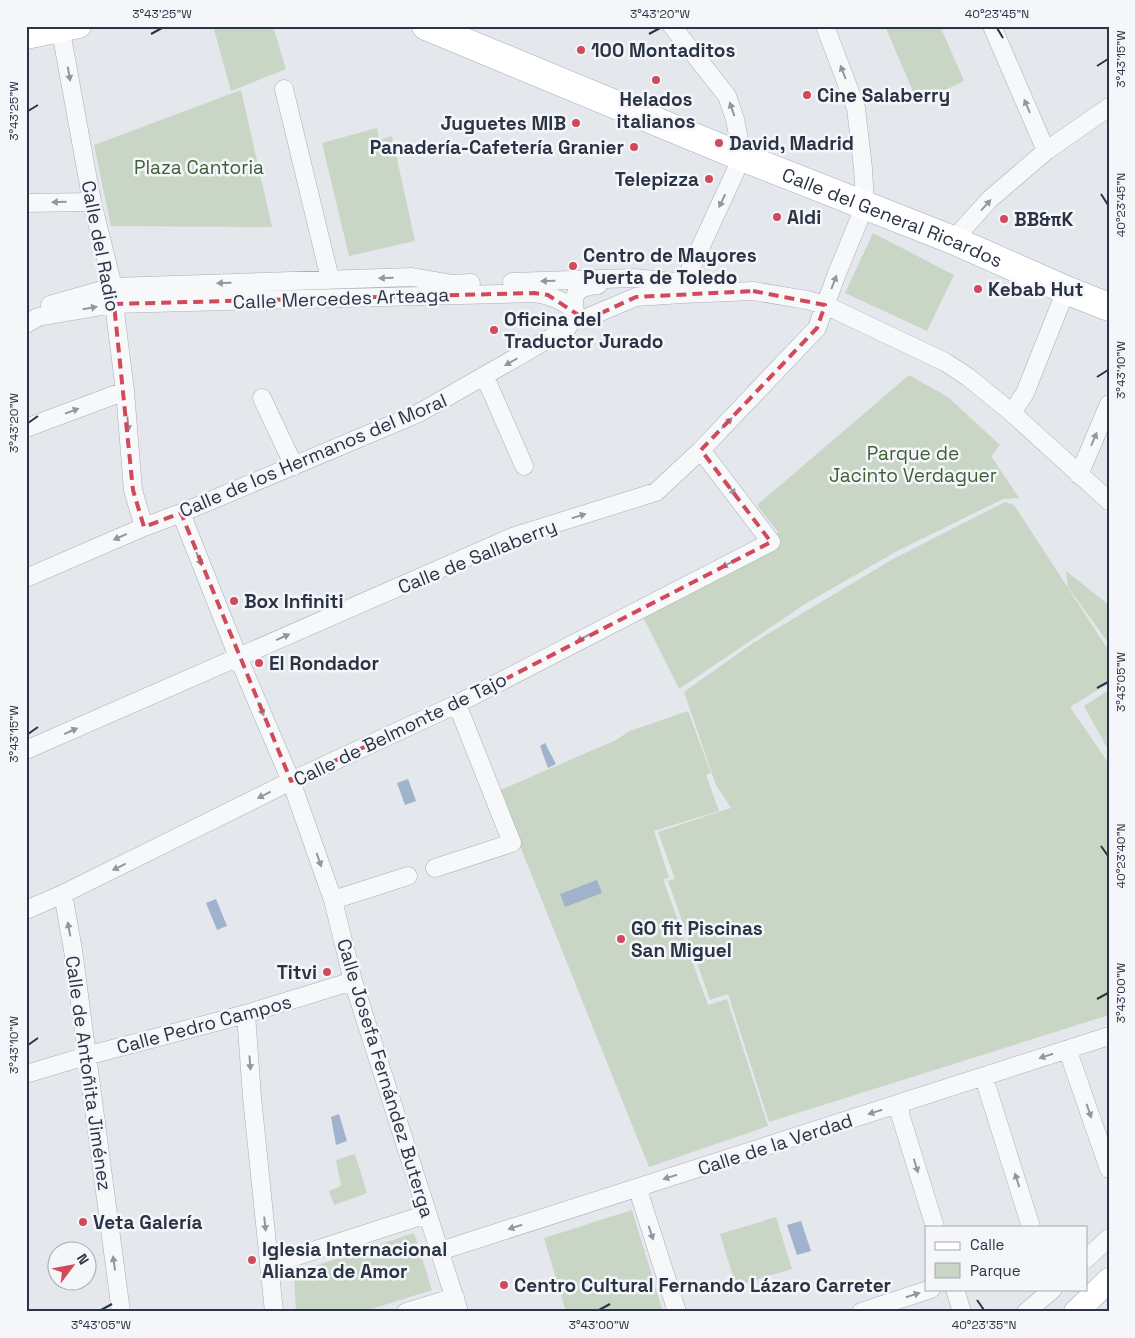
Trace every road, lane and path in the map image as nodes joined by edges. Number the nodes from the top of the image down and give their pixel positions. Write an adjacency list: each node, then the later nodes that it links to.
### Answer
1 (426, 26): 6 (main road, Calle del General Ricardos)
2 (825, 26): 14 (street, one-way to 2)
3 (992, 26): 10 (street, one-way to 3)
4 (67, 28): 7 (main road); 12 (street, Calle del Radio, one-way to 12)
5 (679, 28): 11 (street, one-way to 5)
6 (456, 33): 11 (main road, Calle del General Ricardos)
7 (26, 38)
8 (284, 89): 17 (street)
9 (1109, 107): 10 (street)
10 (1046, 151): 15 (street, one-way to 10)
11 (742, 157): 14 (main road, Calle del General Ricardos); 18 (street, one-way to 18)
12 (92, 202): 13 (street, one-way to 13); 20 (street, Calle del Radio)
13 (26, 203)
14 (865, 206): 15 (main road, Calle del General Ricardos); 21 (street, Calle de Sallaberry, one-way to 14)
15 (952, 240): 19 (main road, Calle del General Ricardos)
16 (633, 278): 17 (street, Calle Mercedes Arteaga, one-way to 17); 18 (street, Calle Mercedes Arteaga); 24 (street, Calle Mercedes Arteaga)
17 (330, 279): 20 (street, Calle Mercedes Arteaga, one-way to 20)
18 (684, 283): 21 (street, Calle Mercedes Arteaga)
19 (1066, 290): 22 (main road, Calle del General Ricardos); 30 (street)
20 (114, 296): 23 (street, Calle Mercedes Arteaga); 24 (street, Calle Mercedes Arteaga); 25 (street, Calle Mercedes Arteaga, one-way to 20); 27 (street, Calle del Radio)
21 (825, 305): 24 (street); 30 (street); 32 (street, Calle de Sallaberry, one-way to 21)
22 (1109, 307)
23 (26, 312)
24 (574, 312): 26 (street, Calle de los Hermanos del Moral, one-way to 26)
25 (26, 324)
26 (485, 377): 33 (street, Calle de los Hermanos del Moral); 34 (street)
27 (125, 391): 31 (street, one-way to 27); 38 (street, Calle del Radio, one-way to 38)
28 (262, 398): 33 (street)
29 (1109, 404): 35 (street, one-way to 29)
30 (1012, 413): 35 (street)
31 (26, 428)
32 (701, 450): 40 (street, Calle de Sallaberry, one-way to 32); 41 (street, Calle de Belmonte de Tajo, one-way to 41)
33 (294, 466): 37 (street, Calle de los Hermanos del Moral)
34 (524, 466)
35 (1079, 475): 36 (street)
36 (1109, 501)
37 (181, 513): 38 (street, Calle de los Hermanos del Moral); 40 (street, Calle Josefa Fernández Buterga, one-way to 40)
38 (144, 526): 39 (street, Calle de los Hermanos del Moral, one-way to 39)
39 (26, 578)
40 (238, 657): 42 (street, Calle de Sallaberry, one-way to 40); 43 (street, Calle Josefa Fernández Buterga, one-way to 43)
41 (456, 704): 43 (street, Calle de Belmonte de Tajo); 44 (street)
42 (26, 750)
43 (292, 781): 46 (street, Calle de Belmonte de Tajo, one-way to 46); 47 (street, Calle Josefa Fernández Buterga, one-way to 47)
44 (434, 868)
45 (408, 876): 47 (street)
46 (63, 894): 48 (street, Calle de Belmonte de Tajo); 53 (street, Calle de Antoñita Jiménez, one-way to 46)
47 (333, 900): 49 (street, Calle Josefa Fernández Buterga)
48 (26, 910)
49 (353, 981): 50 (street, Calle Pedro Campos); 59 (street, Calle Josefa Fernández Buterga)
50 (246, 1014): 53 (street, Calle Pedro Campos); 65 (street, one-way to 65)
51 (1109, 1036): 52 (street, Calle de la Verdad)
52 (1071, 1048): 55 (street, Calle de la Verdad, one-way to 55); 57 (street, one-way to 57)
53 (86, 1056): 54 (street, Calle Pedro Campos); 71 (street, Calle de Antoñita Jiménez, one-way to 53)
54 (26, 1074)
55 (982, 1077): 56 (street, Calle de la Verdad); 61 (street, one-way to 55)
56 (903, 1103): 58 (street, Calle de la Verdad, one-way to 58); 60 (street, one-way to 60)
57 (1109, 1169)
58 (642, 1186): 63 (street, Calle de la Verdad, one-way to 63); 74 (street, one-way to 74)
59 (427, 1214): 63 (street, Calle Josefa Fernández Buterga); 65 (street)
60 (935, 1226)
61 (1031, 1226)
62 (1109, 1238): 64 (street)
63 (440, 1251): 70 (street, Calle Josefa Fernández Buterga)
64 (1088, 1257)
65 (269, 1266): 72 (street)
66 (1109, 1280): 78 (main road)
67 (928, 1290): 75 (street, one-way to 67)
68 (955, 1290): 76 (street)
69 (1052, 1290): 77 (street)
70 (457, 1304): 73 (street)
71 (120, 1312)
72 (274, 1312)
73 (406, 1312)
74 (677, 1312)
75 (861, 1312)
76 (962, 1312)
77 (1026, 1312)
78 (1076, 1312)

